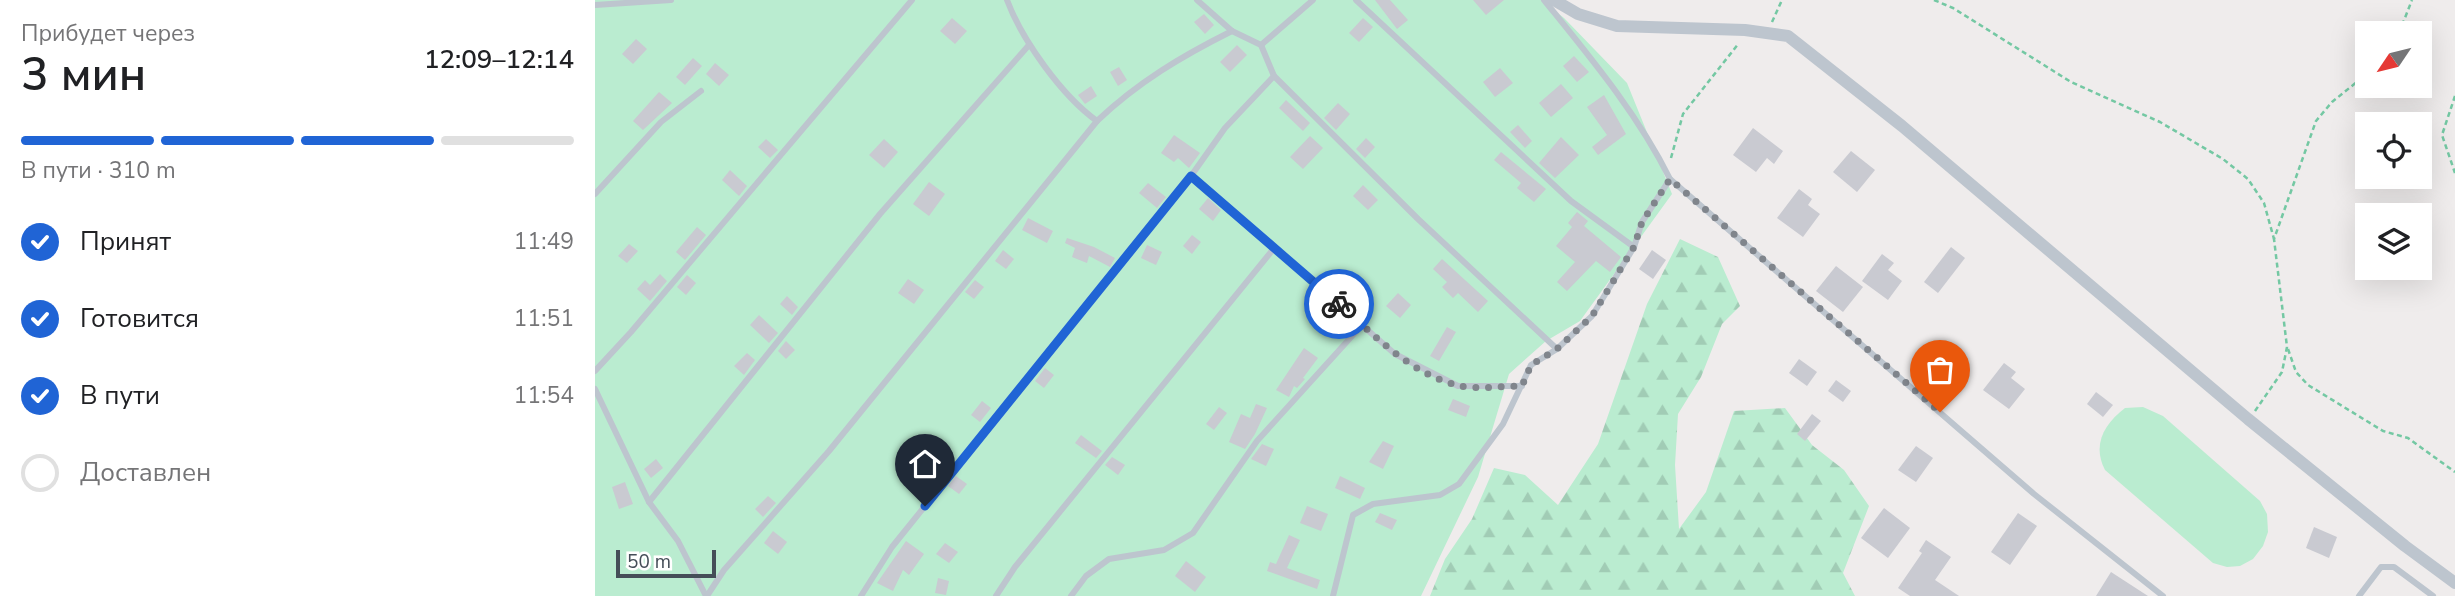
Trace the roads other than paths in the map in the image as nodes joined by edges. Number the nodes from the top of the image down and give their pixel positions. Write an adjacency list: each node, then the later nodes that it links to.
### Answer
1 (671, 0): 9 (lane)
2 (912, 0): 23 (lane)
3 (1007, 0): 11 (lane)
4 (1197, 0): 10 (lane)
5 (1313, 0): 12 (lane)
6 (1356, 0): 20 (lane)
7 (1544, 0): 17 (lane)
8 (1554, 0): 27 (street)
9 (595, 5)
10 (1233, 31): 12 (lane); 15 (lane)
11 (1029, 45): 15 (lane); 26 (lane)
12 (1261, 45): 13 (lane)
13 (1274, 76): 16 (lane); 22 (lane)
14 (701, 91): 18 (lane)
15 (1097, 121): 28 (lane)
16 (1191, 176): 19 (lane); 29 (lane)
17 (1670, 179): 20 (lane); 33 (lane)
18 (595, 194)
19 (1275, 247): 21 (lane); 30 (lane)
20 (1634, 247): 22 (lane)
21 (1362, 325): 24 (lane); 31 (lane)
22 (1557, 349): 24 (lane)
23 (595, 371)
24 (1522, 386): 32 (lane)
25 (595, 389): 26 (lane)
26 (649, 502): 28 (lane)
27 (2455, 583)
28 (707, 596)
29 (861, 596)
30 (996, 596)
31 (1071, 596)
32 (1333, 596)
33 (2163, 596)
34 (2359, 596): 35 (lane)
35 (2433, 596)

